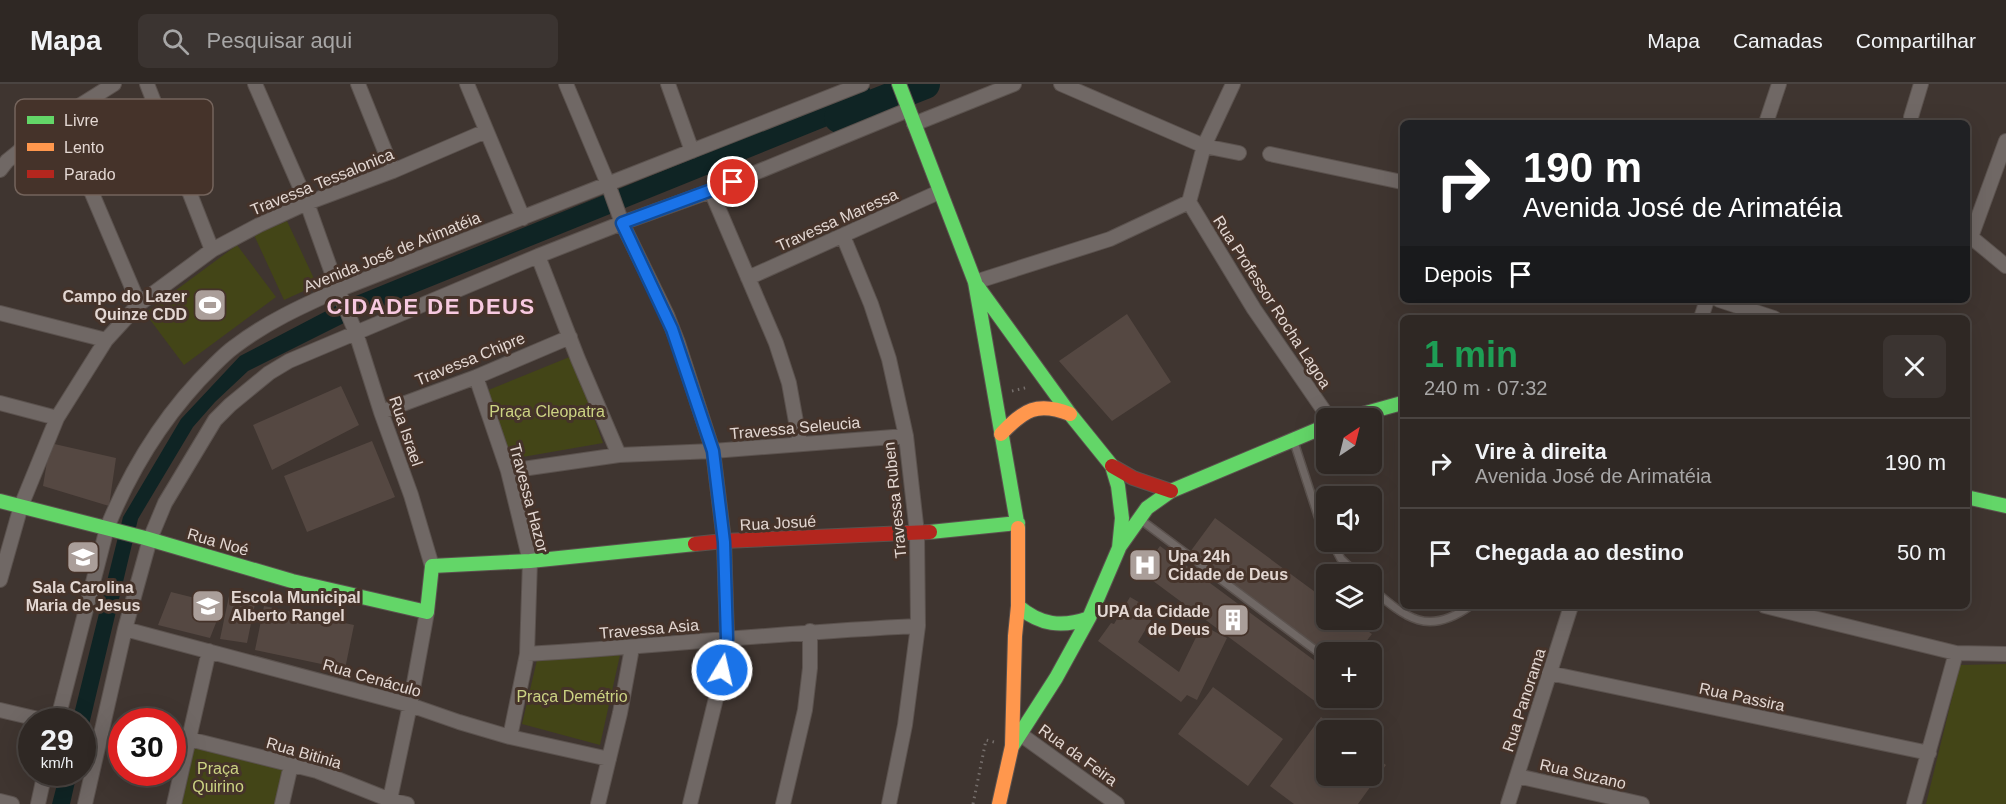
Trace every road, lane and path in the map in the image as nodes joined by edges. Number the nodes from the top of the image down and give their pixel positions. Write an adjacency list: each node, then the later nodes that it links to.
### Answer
1 (114, 84): 15 (street)
2 (147, 84): 16 (street)
3 (255, 84): 37 (street, Rua Israel)
4 (358, 84): 29 (street)
5 (467, 84): 21 (street)
6 (566, 84): 31 (street)
7 (668, 84): 24 (street)
8 (862, 84): 24 (street, Avenida José de Arimatéia)
9 (899, 84): 17 (street)
10 (1014, 84): 20 (street)
11 (1061, 84): 23 (street)
12 (1233, 84): 23 (street)
13 (1779, 84): 19 (street)
14 (1921, 84): 18 (street)
15 (90, 99)
16 (153, 99)
17 (907, 105): 20 (street); 32 (street)
18 (1911, 117)
19 (1767, 120)
20 (914, 124): 33 (street)
21 (486, 131): 29 (street, Travessa Tessalonica); 38 (street)
22 (2006, 141): 40 (street)
23 (1204, 146): 26 (street); 36 (street)
24 (693, 151): 31 (street, Avenida José de Arimatéia)
25 (15, 152): 28 (street)
26 (1239, 153)
27 (1270, 154): 30 (street)
28 (2, 162)
29 (393, 171): 37 (street, Travessa Tessalonica)
30 (1400, 182)
31 (609, 188): 38 (street, Avenida José de Arimatéia); 39 (street)
32 (711, 191): 39 (street); 46 (street)
33 (939, 192): 41 (street, Travessa Maressa); 47 (street)
34 (93, 195): 50 (street)
35 (190, 195): 43 (street)
36 (1189, 202): 47 (street); 59 (street, Rua Professor Rocha Lagoa)
37 (307, 203): 43 (street, Travessa Tessalonica); 48 (street, Rua Israel)
38 (523, 218): 48 (street, Avenida José de Arimatéia)
39 (621, 220): 44 (street); 69 (street)
40 (1970, 232)
41 (843, 236): 46 (street, Travessa Maressa); 66 (street, Travessa Ruben)
42 (1970, 236): 45 (street)
43 (212, 250): 50 (street, Travessa Tessalonica)
44 (538, 256): 53 (street); 54 (street)
45 (2006, 266)
46 (748, 278): 68 (street)
47 (975, 282): 62 (street); 65 (street)
48 (339, 293): 53 (street, Rua Israel); 81 (street, Avenida José de Arimatéia)
49 (1728, 303): 52 (street)
50 (139, 304): 55 (street, Travessa Tessalonica)
51 (0, 313): 55 (street)
52 (1765, 315)
53 (355, 330): 61 (street, Rua Israel); 83 (street)
54 (570, 337): 56 (street, Travessa Chipre); 70 (street)
55 (106, 339): 63 (street, Travessa Tessalonica)
56 (476, 377): 61 (street, Travessa Chipre); 72 (street, Travessa Hazor)
57 (0, 403): 63 (street)
58 (1400, 404): 60 (street)
59 (1322, 408)
60 (1382, 409)
61 (381, 412): 89 (street, Rua Israel)
62 (1070, 414): 65 (street); 71 (street)
63 (57, 418): 76 (street, Travessa Tessalonica)
64 (1316, 430): 67 (street)
65 (1001, 434): 80 (street)
66 (906, 436): 68 (street, Travessa Seleucia); 82 (street, Travessa Ruben)
67 (1293, 440): 73 (street); 78 (lane)
68 (800, 444): 69 (street, Travessa Seleucia)
69 (713, 451): 70 (street, Travessa Seleucia); 84 (street)
70 (619, 455): 72 (street, Travessa Seleucia)
71 (1112, 466): 73 (street); 85 (street)
72 (508, 471): 87 (street, Travessa Hazor)
73 (1171, 491): 79 (street)
74 (1970, 497): 77 (street)
75 (0, 501): 76 (street, Rua Noé)
76 (21, 506): 81 (street, Rua Noé); 90 (street, Travessa Tessalonica)
77 (2006, 506)
78 (1316, 510)
79 (1139, 518): 85 (street); 105 (lane)
80 (1018, 523): 82 (street, Rua Josué); 92 (street)
81 (109, 528): 83 (street, Rua Noé); 110 (street, Avenida José de Arimatéia)
82 (917, 533): 84 (street, Rua Josué); 98 (street, Travessa Ruben)
83 (147, 539): 96 (street, Rua Noé); 99 (street)
84 (724, 542): 87 (street, Rua Josué); 101 (street)
85 (1119, 548): 97 (street)
86 (1337, 552): 88 (lane)
87 (530, 561): 89 (street, Rua Josué); 107 (street, Travessa Hazor)
88 (1346, 564)
89 (432, 566): 96 (street, Rua Israel)
90 (0, 580)
91 (1382, 597): 93 (lane)
92 (1018, 606): 97 (street); 115 (street)
93 (1466, 609)
94 (1569, 609): 108 (street, Rua Panorama)
95 (1777, 609): 106 (street)
96 (427, 612): 109 (street, Rua Israel)
97 (1089, 618): 115 (street)
98 (918, 626): 100 (street, Travessa Asia); 132 (street, Travessa Ruben)
99 (125, 629): 104 (street, Rua Cenáculo); 126 (street)
100 (810, 631): 101 (street, Travessa Asia); 123 (street)
101 (727, 639): 102 (street, Travessa Asia); 131 (street)
102 (632, 648): 107 (street, Travessa Asia); 117 (street)
103 (2006, 650): 106 (street)
104 (209, 651): 109 (street, Rua Cenáculo); 114 (street)
105 (1316, 651)
106 (1956, 653): 116 (street)
107 (527, 654): 113 (street, Travessa Hazor)
108 (1549, 673): 116 (street, Rua Passira); 119 (street, Rua Panorama)
109 (410, 705): 113 (street, Rua Cenáculo); 122 (street, Rua Israel)
110 (61, 708)
111 (0, 710): 112 (street)
112 (18, 714)
113 (510, 736): 117 (street, Rua Cenáculo)
114 (189, 739): 118 (street, Rua Bitinia); 127 (street)
115 (1016, 740): 133 (path); 134 (street); 135 (street, Rua da Feira)
116 (1929, 753): 138 (street)
117 (609, 759): 130 (street)
118 (291, 765): 122 (street, Rua Bitinia); 128 (street)
119 (1517, 776): 136 (street, Rua Panorama); 137 (street, Rua Suzano)
120 (42, 786): 125 (street)
121 (0, 801): 124 (street)
122 (389, 802): 129 (street, Rua Bitinia)
123 (786, 803)
124 (12, 804)
125 (38, 804)
126 (85, 804)
127 (174, 804)
128 (282, 804)
129 (407, 804)
130 (598, 804)
131 (690, 804)
132 (890, 804)
133 (973, 804)
134 (999, 804)
135 (1117, 804)
136 (1508, 804)
137 (1642, 804)
138 (1914, 804)

